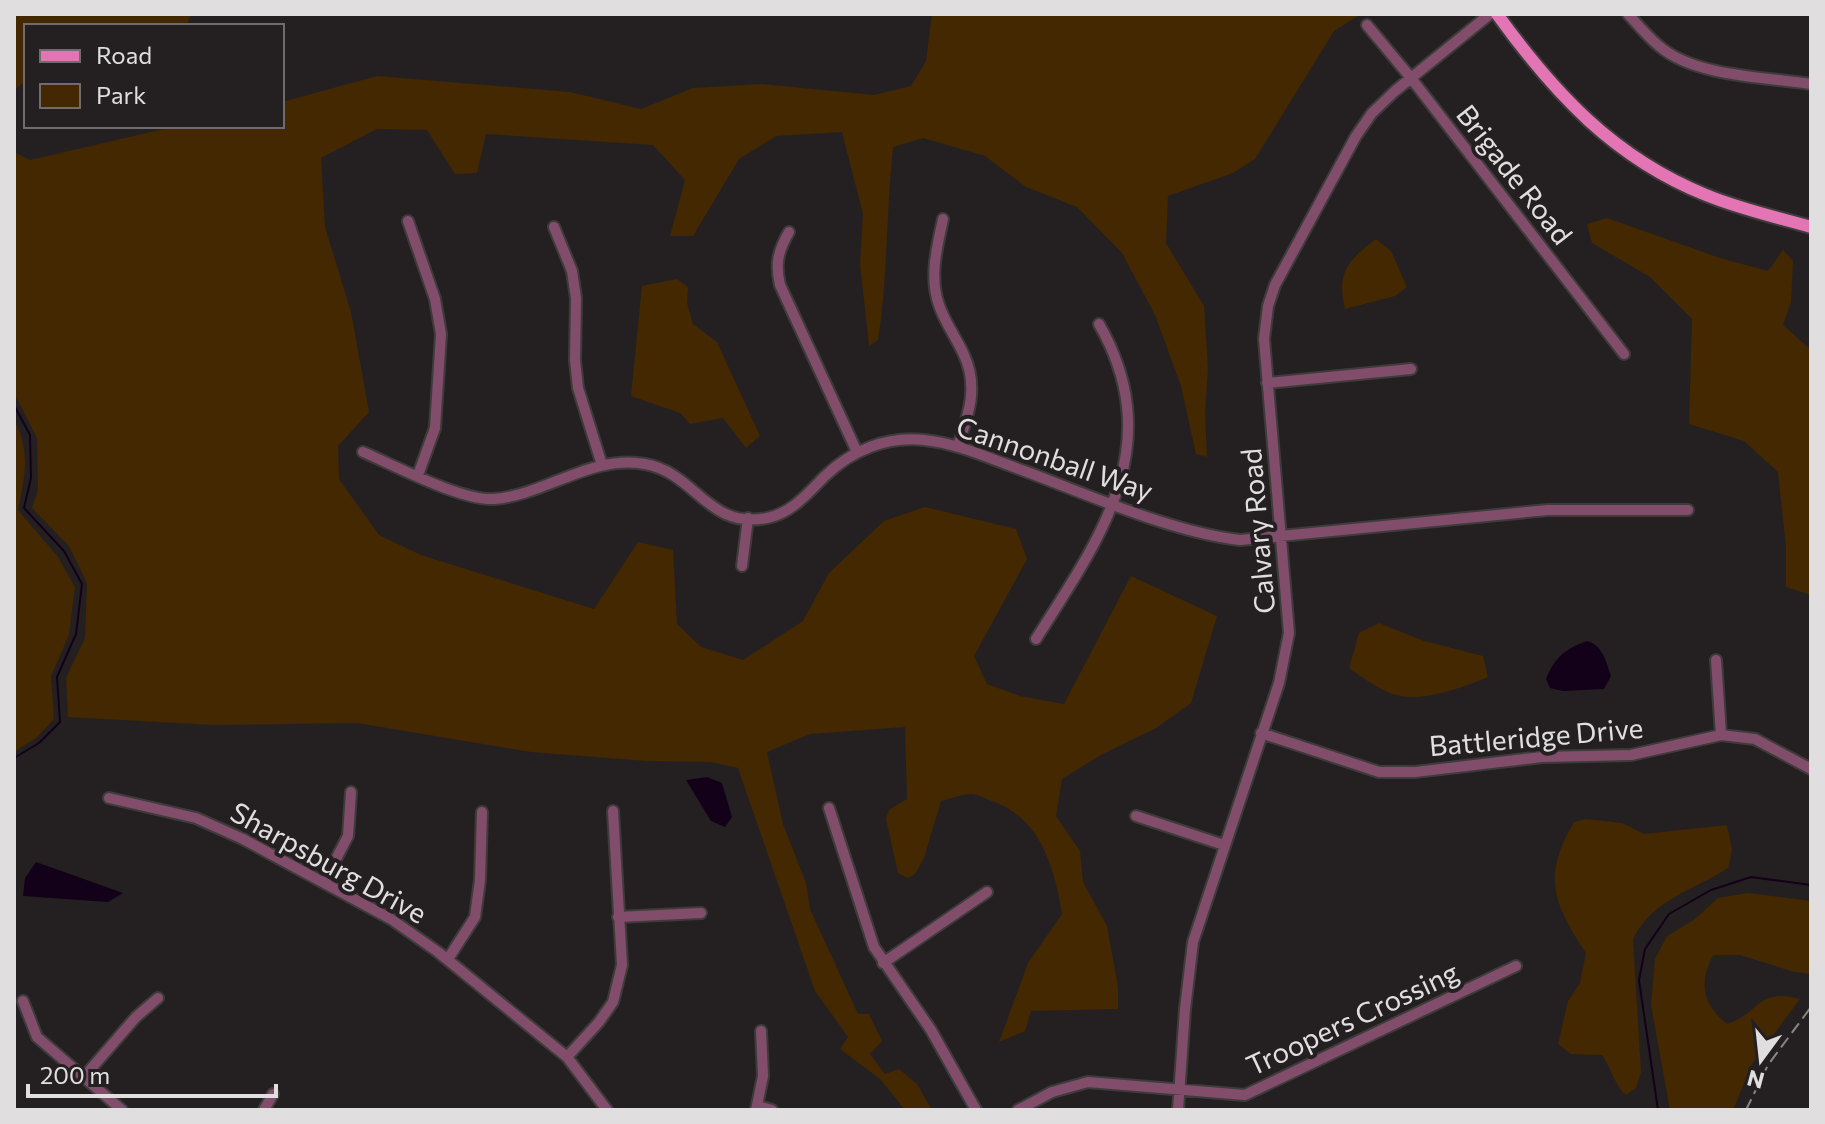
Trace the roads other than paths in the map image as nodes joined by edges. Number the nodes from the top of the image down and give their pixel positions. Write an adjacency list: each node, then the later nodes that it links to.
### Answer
1 (1490, 14): 5 (street, Calvary Road)
2 (1497, 14): 10 (main road)
3 (1628, 14): 6 (street)
4 (1367, 25): 5 (street, Brigade Road)
5 (1411, 78): 13 (street, Brigade Road); 15 (street, Calvary Road)
6 (1811, 84)
7 (943, 219): 16 (street)
8 (408, 221): 20 (street)
9 (554, 227): 19 (street)
10 (1811, 227)
11 (789, 232): 18 (street)
12 (1099, 324): 21 (street)
13 (1624, 354)
14 (1411, 369): 15 (street)
15 (1267, 383): 24 (street, Calvary Road)
16 (958, 446): 18 (street, Cannonball Way); 21 (street, Cannonball Way)
17 (363, 452): 20 (street, Cannonball Way)
18 (857, 452): 23 (street, Cannonball Way)
19 (602, 465): 20 (street, Cannonball Way); 23 (street, Cannonball Way)
20 (418, 475)
21 (1112, 503): 24 (street, Cannonball Way); 26 (street)
22 (1688, 510): 24 (street, Cannonball Way)
23 (748, 518): 25 (street)
24 (1281, 536): 28 (street, Calvary Road)
25 (742, 566)
26 (1036, 639)
27 (1716, 660): 29 (street)
28 (1261, 733): 29 (street, Battleridge Drive); 37 (street, Calvary Road)
29 (1721, 735): 30 (street, Battleridge Drive)
30 (1811, 769)
31 (351, 792): 38 (street)
32 (109, 798): 38 (street, Sharpsburg Drive)
33 (829, 808): 43 (street)
34 (613, 811): 41 (street)
35 (482, 812): 42 (street)
36 (1136, 816): 37 (street)
37 (1224, 845): 50 (street, Calvary Road)
38 (324, 882): 42 (street, Sharpsburg Drive)
39 (987, 892): 43 (street)
40 (701, 913): 41 (street)
41 (618, 917): 48 (street)
42 (448, 959): 48 (street, Sharpsburg Drive)
43 (883, 963): 57 (street)
44 (1516, 966): 50 (street, Troopers Crossing)
45 (158, 998): 49 (street)
46 (23, 1001): 49 (street)
47 (761, 1031): 52 (street)
48 (567, 1057): 55 (street, Sharpsburg Drive)
49 (83, 1078): 53 (street)
50 (1179, 1091): 58 (street, Troopers Crossing); 59 (street, Calvary Road)
51 (273, 1094): 54 (street)
52 (757, 1108): 56 (street)
53 (122, 1110)
54 (264, 1110)
55 (607, 1110)
56 (772, 1110)
57 (976, 1110)
58 (1018, 1110)
59 (1178, 1110)

